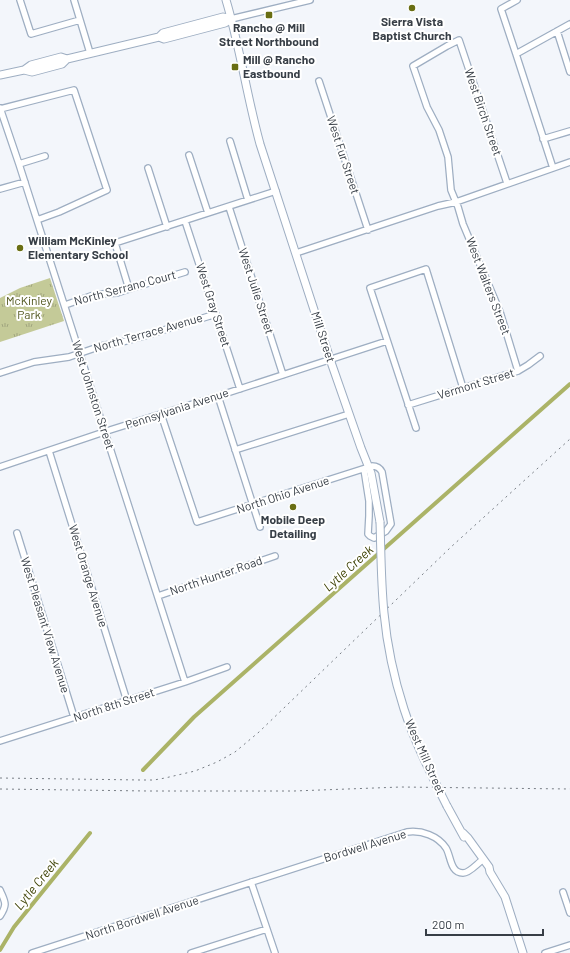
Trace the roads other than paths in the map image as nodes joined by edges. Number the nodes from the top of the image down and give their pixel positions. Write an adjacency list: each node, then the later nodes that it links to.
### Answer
1 (20, 0): 8 (street)
2 (74, 0): 8 (street)
3 (226, 0): 7 (main road, Mill Street)
4 (310, 0): 6 (street)
5 (517, 0): 13 (street)
6 (290, 2): 7 (street)
7 (231, 19): 12 (main road); 30 (main road, Mill Street)
8 (80, 20): 12 (street)
9 (570, 24): 10 (street)
10 (557, 31): 13 (street); 14 (street)
11 (459, 40): 28 (street, West Birch Street); 32 (street, West Walters Street)
12 (90, 54): 15 (main road)
13 (516, 54): 19 (street)
14 (570, 72)
15 (0, 75)
16 (318, 81): 38 (street, West Fur Street)
17 (0, 109): 24 (street, West Johnston Street); 35 (street)
18 (570, 131): 19 (street)
19 (543, 139): 26 (street)
20 (230, 141): 31 (street)
21 (189, 155): 34 (street)
22 (45, 156): 24 (street)
23 (570, 162): 26 (street)
24 (19, 164): 27 (street, West Johnston Street)
25 (148, 168): 37 (street)
26 (553, 168): 28 (street)
27 (25, 182): 29 (street); 35 (street, West Johnston Street)
28 (507, 183): 32 (street)
29 (0, 189)
30 (276, 191): 31 (street); 39 (main road, Mill Street)
31 (248, 200): 33 (street)
32 (456, 202): 38 (street); 48 (street, West Walters Street)
33 (228, 207): 34 (street); 50 (street, West Julie Street)
34 (208, 213): 36 (street)
35 (37, 220): 42 (street, West Johnston Street)
36 (185, 221): 37 (street); 43 (street, West Gray Street)
37 (167, 227): 41 (street)
38 (368, 230): 39 (street)
39 (296, 253): 47 (main road, Mill Street)
40 (186, 272): 41 (street, North Serrano Court)
41 (129, 289): 42 (street, North Serrano Court)
42 (65, 305): 45 (street, West Johnston Street)
43 (216, 314): 45 (street, North Terrace Avenue); 52 (street, West Gray Street)
44 (387, 341): 47 (street, Pennsylvania Avenue); 51 (street); 54 (street)
45 (80, 353): 49 (street, North Terrace Avenue); 58 (street, West Johnston Street)
46 (540, 356): 48 (street, Vermont Street)
47 (331, 360): 50 (street, Pennsylvania Avenue); 56 (main road, Mill Street)
48 (518, 371): 51 (street, Vermont Street)
49 (0, 373)
50 (283, 375): 52 (street, Pennsylvania Avenue)
51 (464, 388): 54 (street, Vermont Street)
52 (240, 389): 53 (street, Pennsylvania Avenue)
53 (218, 396): 55 (street, Pennsylvania Avenue); 59 (street)
54 (408, 406): 57 (street)
55 (161, 414): 58 (street, Pennsylvania Avenue); 63 (street, North Ohio Avenue)
56 (349, 414): 59 (street); 62 (main road, Mill Street)
57 (416, 428)
58 (105, 432): 60 (street, Pennsylvania Avenue); 67 (street, West Johnston Street)
59 (235, 450): 63 (street)
60 (49, 451): 61 (street, Pennsylvania Avenue); 71 (street, West Orange Avenue)
61 (0, 468)
62 (367, 468): 62 (street); 63 (street, North Ohio Avenue); 69 (main road, Mill Street, bridge)
63 (253, 505): 64 (street)
64 (260, 527)
65 (17, 533): 72 (street, West Pleasant View Avenue)
66 (275, 556): 67 (street, North Hunter Road)
67 (158, 596): 70 (street, West Johnston Street)
68 (227, 667): 70 (street, North 8th Street)
69 (395, 678): 74 (main road, West Mill Street, bridge)
70 (186, 682): 71 (street, North 8th Street)
71 (127, 701): 72 (street, North 8th Street)
72 (74, 717): 73 (street, North 8th Street)
73 (0, 741)
74 (463, 833): 75 (main road, West Mill Street); 76 (main road, West Mill Street)
75 (481, 861): 76 (main road, West Mill Street); 77 (street, Bordwell Avenue)
76 (490, 872): 87 (main road, West Mill Street)
77 (251, 882): 82 (street); 84 (street, North Bordwell Avenue)
78 (0, 890): 81 (street)
79 (563, 892): 80 (street)
80 (570, 913)
81 (0, 916)
82 (267, 928): 85 (street); 86 (street)
83 (570, 945): 88 (street)
84 (32, 953)
85 (191, 953)
86 (275, 953)
87 (523, 953)
88 (545, 953)

